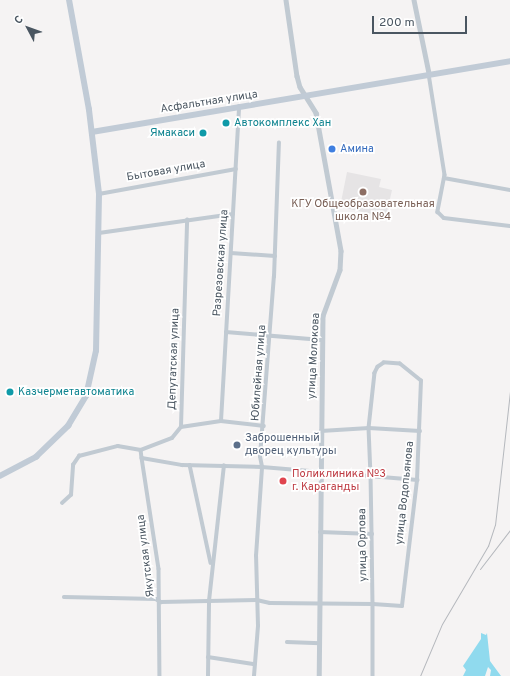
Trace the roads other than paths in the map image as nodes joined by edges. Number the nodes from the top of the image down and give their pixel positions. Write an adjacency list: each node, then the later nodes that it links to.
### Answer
1 (69, 0): 8 (main road)
2 (286, 0): 6 (street, улица Молокова)
3 (414, 0): 5 (street)
4 (510, 61): 5 (main road, Асфальтная улица)
5 (429, 73): 6 (main road, Асфальтная улица); 11 (street)
6 (305, 96): 7 (main road, Асфальтная улица); 22 (street, улица Молокова)
7 (239, 107): 8 (main road, Асфальтная улица); 10 (street, Разрезовская улица)
8 (92, 132): 13 (main road)
9 (279, 143): 19 (street, Юбилейная улица)
10 (236, 169): 13 (street, Бытовая улица); 14 (street, Разрезовская улица)
11 (444, 178): 12 (street); 16 (street)
12 (510, 190)
13 (99, 194): 17 (main road)
14 (233, 214): 15 (street); 18 (street, Разрезовская улица)
15 (187, 220): 17 (street); 26 (street, Депутатская улица)
16 (510, 226)
17 (99, 233): 37 (main road)
18 (231, 252): 19 (street); 20 (street, Разрезовская улица)
19 (275, 256): 21 (street, Юбилейная улица)
20 (226, 332): 21 (street); 24 (street, Разрезовская улица)
21 (270, 336): 22 (street); 25 (street, Юбилейная улица)
22 (322, 340): 28 (street, улица Молокова)
23 (400, 364): 27 (street, улица Орлова); 29 (street, улица Водопьянова)
24 (221, 421): 25 (street); 26 (street)
25 (264, 426): 34 (street, Юбилейная улица)
26 (181, 427): 30 (street)
27 (370, 428): 28 (street); 29 (street); 36 (street, улица Орлова)
28 (321, 431): 35 (street, улица Молокова)
29 (420, 431): 38 (street, улица Водопьянова)
30 (141, 450): 31 (street, Якутская улица); 39 (street)
31 (142, 458): 32 (street); 46 (street, Якутская улица)
32 (190, 465): 33 (street); 42 (street)
33 (224, 466): 34 (street); 42 (street)
34 (262, 467): 35 (street); 44 (street, Юбилейная улица)
35 (320, 472): 36 (street); 40 (street, улица Молокова)
36 (371, 475): 38 (street); 41 (street, улица Орлова)
37 (0, 476)
38 (417, 480): 48 (street, улица Водопьянова)
39 (62, 503)
40 (320, 532): 41 (street); 47 (street, улица Молокова)
41 (372, 534): 48 (street, улица Орлова)
42 (212, 566): 45 (street)
43 (64, 597): 46 (street)
44 (257, 600): 45 (street); 47 (street); 52 (street, Юбилейная улица)
45 (209, 601): 46 (street); 51 (street)
46 (161, 602): 53 (street, Якутская улица)
47 (320, 604): 48 (street); 50 (street, улица Молокова)
48 (373, 604): 57 (street, улица Орлова)
49 (287, 642): 50 (street)
50 (320, 643): 56 (street, улица Молокова)
51 (208, 658): 52 (street); 54 (street)
52 (254, 664): 55 (street, Юбилейная улица)
53 (160, 676)
54 (208, 676)
55 (254, 676)
56 (319, 676)
57 (373, 676)

